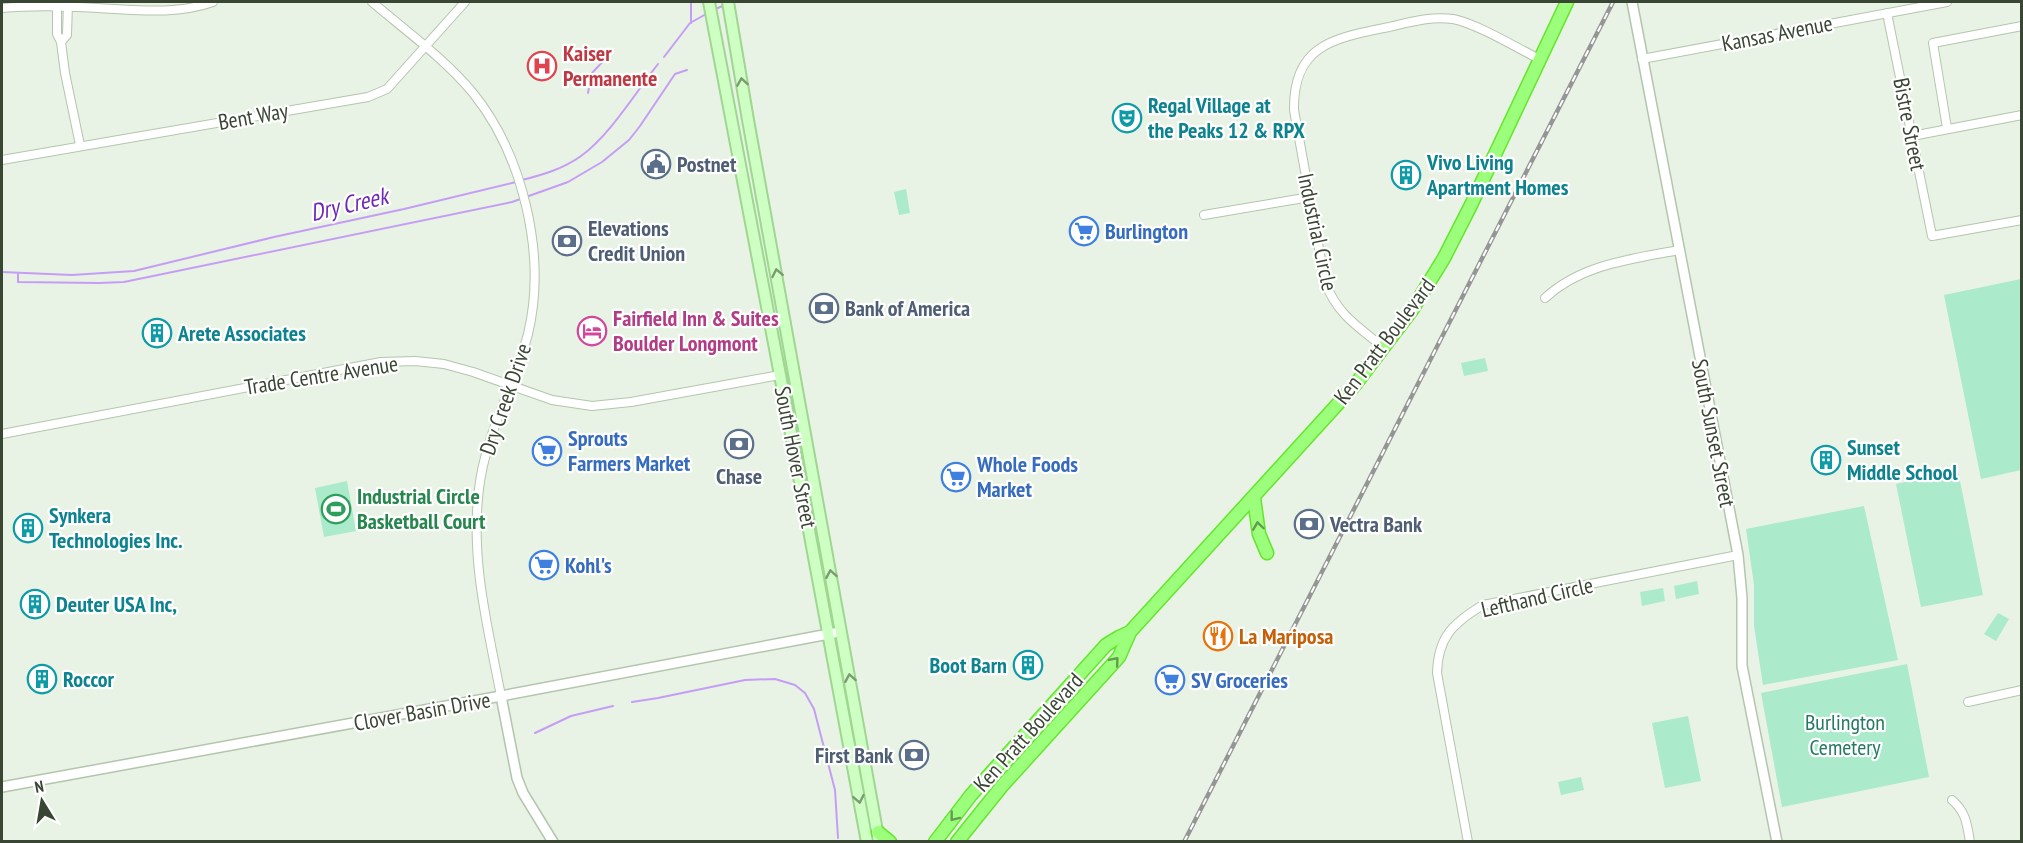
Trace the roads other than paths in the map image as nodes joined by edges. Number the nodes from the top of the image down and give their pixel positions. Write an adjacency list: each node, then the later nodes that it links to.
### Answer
1 (213, 2): 8 (street)
2 (372, 2): 15 (street, Dry Creek Drive)
3 (465, 2): 15 (street, Bent Way)
4 (728, 2): 29 (main road, South Hover Street, one-way to 4)
5 (1567, 2): 17 (highway, Ken Pratt Boulevard)
6 (1947, 2): 12 (street, Kansas Avenue)
7 (57, 3): 8 (street); 11 (street); 14 (street)
8 (68, 4): 14 (street)
9 (1633, 4): 16 (street, South Sunset Street)
10 (709, 5): 30 (main road, South Hover Street)
11 (2, 8)
12 (1887, 13): 16 (street, Kansas Avenue); 20 (street, Bistre Street)
13 (2022, 26): 19 (street)
14 (61, 42): 21 (street)
15 (425, 46): 21 (street, Bent Way); 31 (street, Dry Creek Drive)
16 (1642, 59): 26 (street, South Sunset Street)
17 (1541, 60): 23 (street, Industrial Circle); 28 (highway, Ken Pratt Boulevard)
18 (2022, 116): 19 (street)
19 (1947, 128): 20 (street)
20 (1912, 136): 25 (street, Bistre Street)
21 (80, 146): 22 (street, Bent Way)
22 (2, 160)
23 (1310, 197): 24 (street); 28 (street, Industrial Circle)
24 (1204, 215)
25 (2022, 220)
26 (1679, 250): 27 (street); 35 (street, South Sunset Street)
27 (1545, 298)
28 (1384, 348): 33 (highway, Ken Pratt Boulevard)
29 (795, 372): 30 (main road); 36 (main road, South Hover Street, one-way to 29)
30 (780, 375): 31 (street, Trade Centre Avenue); 38 (main road, South Hover Street)
31 (510, 385): 32 (street, Trade Centre Avenue); 40 (street, Dry Creek Drive)
32 (2, 434)
33 (1254, 498): 34 (highway, one-way to 33); 37 (highway, Ken Pratt Boulevard)
34 (1267, 553)
35 (1738, 555): 50 (street, Lefthand Circle); 51 (street, South Sunset Street)
36 (842, 632): 38 (street, Clover Basin Drive); 44 (main road, South Hover Street, one-way to 36)
37 (1130, 632): 45 (highway, Ken Pratt Boulevard, one-way to 45); 49 (highway, Ken Pratt Boulevard, one-way to 37)
38 (828, 635): 40 (street, Clover Basin Drive); 47 (main road, South Hover Street, one-way to 47)
39 (2022, 690): 41 (street)
40 (501, 696): 42 (street, Clover Basin Drive); 46 (street, Dry Creek Drive)
41 (1968, 702)
42 (2, 787)
43 (1952, 800): 52 (street)
44 (878, 837): 48 (highway)
45 (934, 841)
46 (553, 842)
47 (867, 842)
48 (891, 842)
49 (957, 842)
50 (1468, 842)
51 (1778, 842)
52 (1970, 842)

